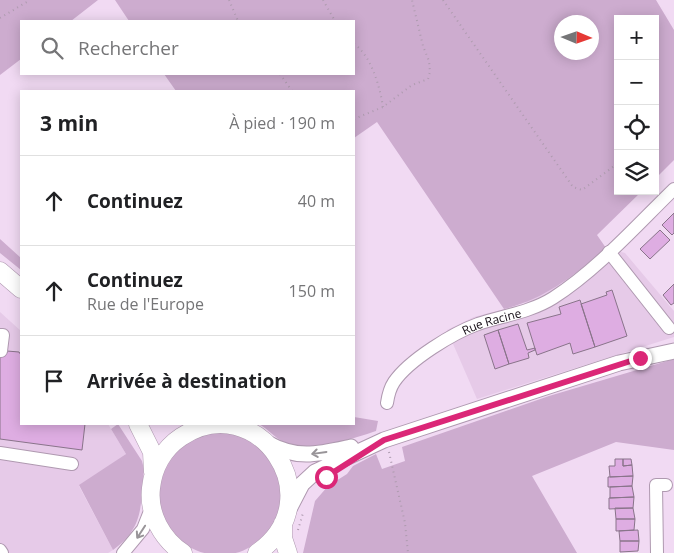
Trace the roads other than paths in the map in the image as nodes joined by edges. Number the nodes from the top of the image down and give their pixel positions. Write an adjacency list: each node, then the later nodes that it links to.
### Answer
1 (674, 188): 2 (street, Rue Racine)
2 (609, 252): 6 (street); 10 (street, Rue Racine)
3 (0, 271): 4 (highway)
4 (20, 289)
5 (0, 335): 7 (street)
6 (672, 335): 9 (main road)
7 (1, 350)
8 (674, 351): 9 (main road)
9 (619, 363): 14 (main road)
10 (387, 403)
11 (138, 425): 18 (highway)
12 (190, 425): 13 (highway)
13 (205, 426): 15 (highway); 18 (highway)
14 (384, 440): 15 (main road, one-way to 15); 21 (main road)
15 (266, 442): 21 (highway)
16 (0, 453): 17 (street)
17 (72, 464)
18 (152, 479): 20 (highway)
19 (666, 485): 26 (street)
20 (152, 506): 22 (street, one-way to 22); 23 (highway)
21 (285, 519): 24 (highway); 25 (highway)
22 (123, 553)
23 (183, 553)
24 (257, 553)
25 (288, 553)
26 (657, 553)

